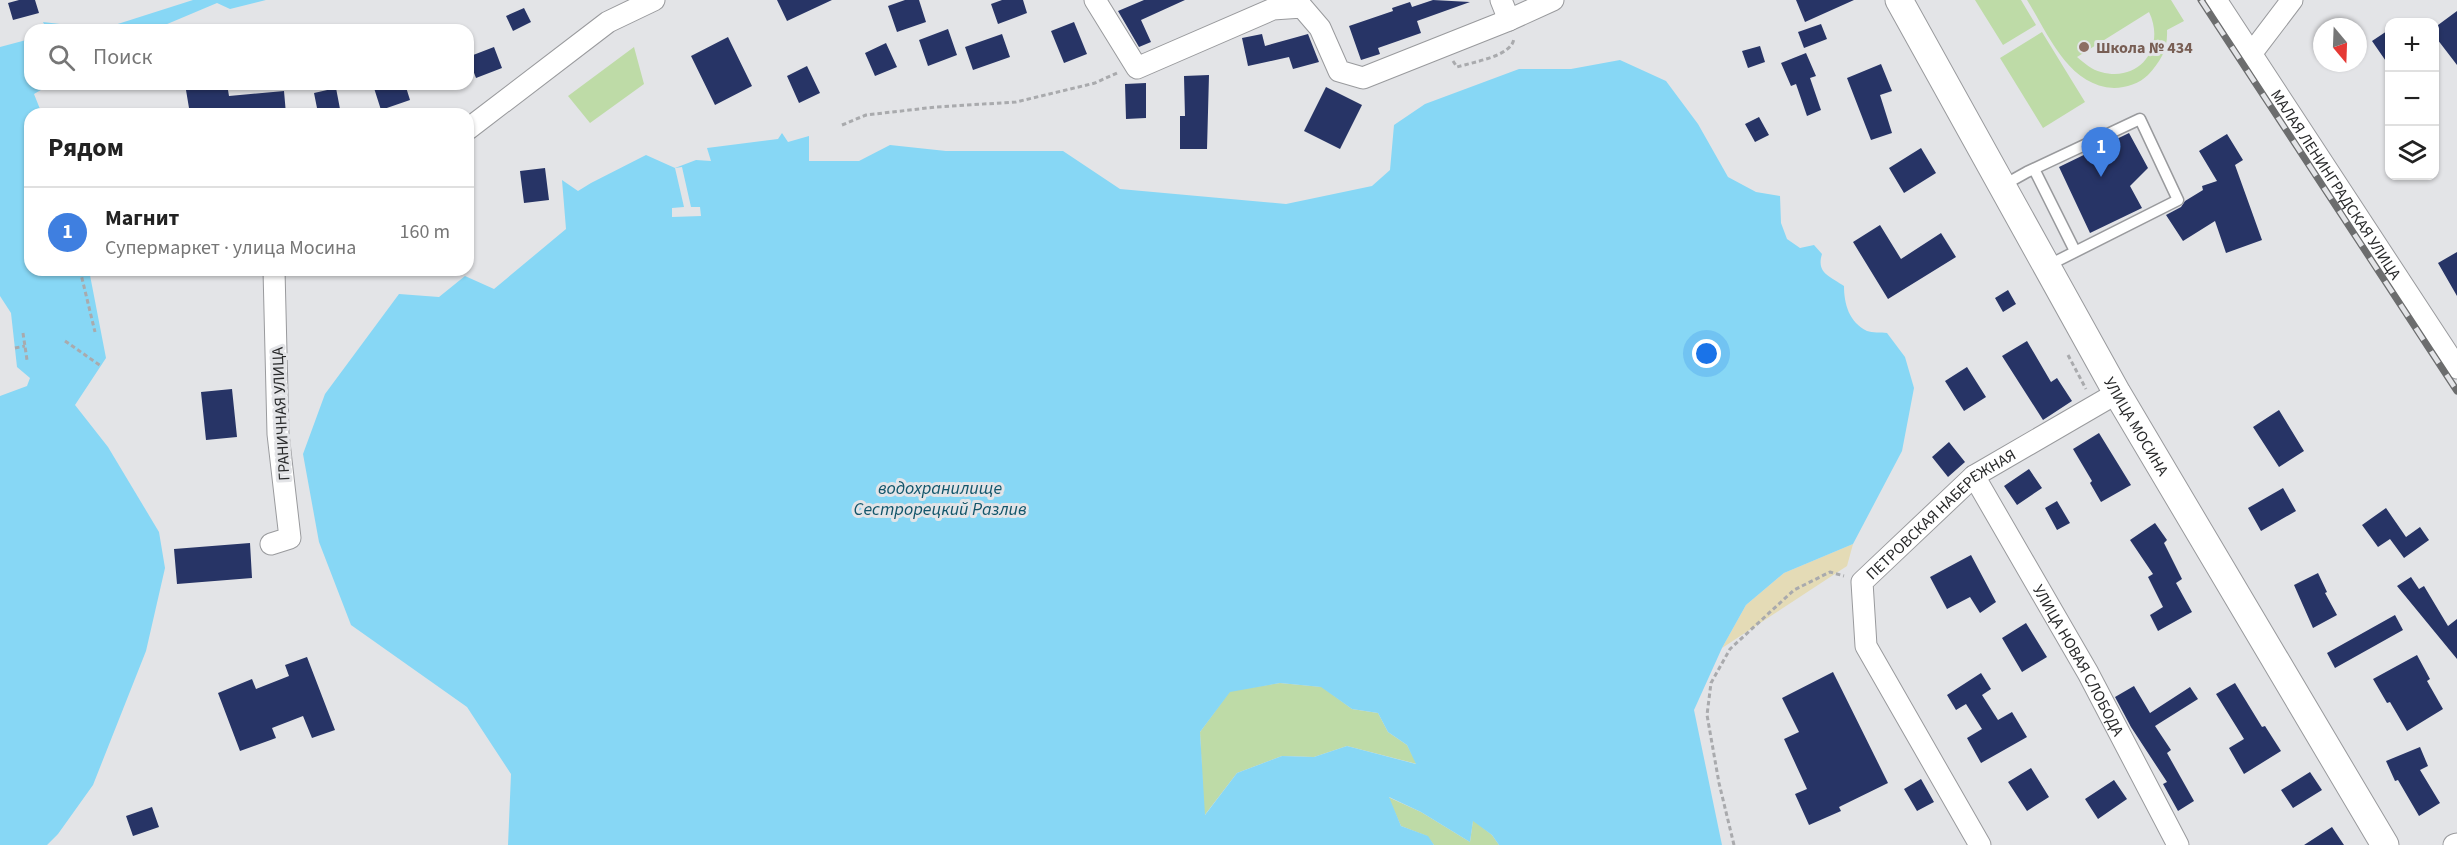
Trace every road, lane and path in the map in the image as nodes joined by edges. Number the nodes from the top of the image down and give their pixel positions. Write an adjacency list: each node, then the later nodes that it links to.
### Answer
1 (654, 0): 11 (street)
2 (1095, 0): 10 (street)
3 (1500, 0): 8 (street)
4 (1553, 0): 8 (street)
5 (1899, 0): 14 (street, УЛИЦА МОСИНА)
6 (2216, 0): 9 (street, МАЛАЯ ЛЕНИНГРАДСКАЯ УЛИЦА)
7 (2292, 0): 9 (street)
8 (1509, 20): 10 (street)
9 (2251, 54): 26 (street, МАЛАЯ ЛЕНИНГРАДСКАЯ УЛИЦА)
10 (1137, 68): 12 (path)
11 (474, 124)
12 (842, 125)
13 (2034, 169): 14 (lane); 15 (lane); 15 (lane)
14 (2002, 187): 16 (street, УЛИЦА МОСИНА)
15 (2075, 251): 16 (lane)
16 (2047, 266): 27 (street, УЛИЦА МОСИНА)
17 (81, 276): 19 (path)
18 (274, 276): 29 (street, ГРАНИЧНАЯ УЛИЦА)
19 (95, 332)
20 (22, 333): 22 (path)
21 (65, 341): 25 (path)
22 (25, 346): 23 (path); 24 (path)
23 (15, 348)
24 (27, 360)
25 (100, 366)
26 (2457, 368)
27 (2117, 393): 28 (street, ПЕТРОВСКАЯ НАБЕРЕЖНАЯ); 34 (street, УЛИЦА МОСИНА)
28 (1974, 476): 30 (street, ПЕТРОВСКАЯ НАБЕРЕЖНАЯ); 33 (street, УЛИЦА НОВАЯ СЛОБОДА)
29 (271, 544)
30 (1862, 582): 31 (path); 32 (street, ПЕТРОВСКАЯ НАБЕРЕЖНАЯ)
31 (1734, 845)
32 (1980, 845)
33 (2178, 845)
34 (2385, 845)

